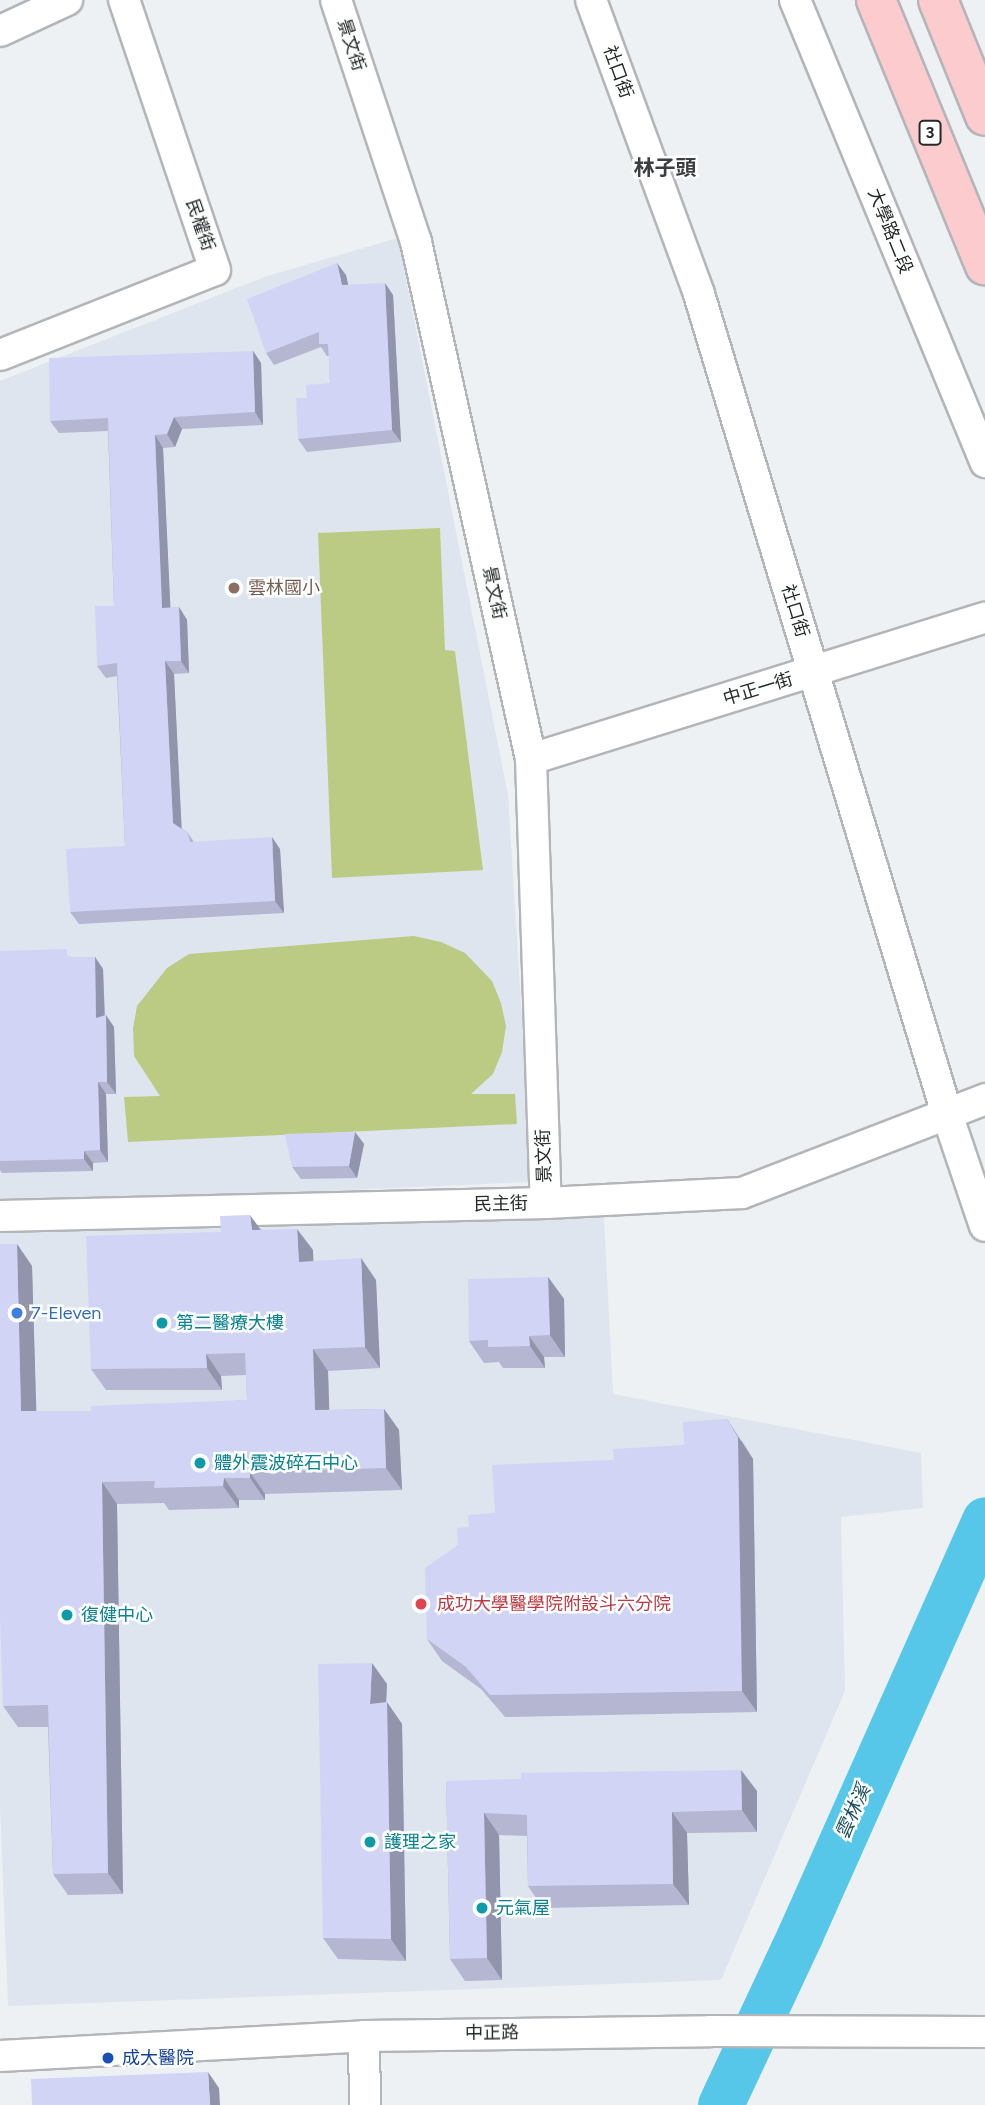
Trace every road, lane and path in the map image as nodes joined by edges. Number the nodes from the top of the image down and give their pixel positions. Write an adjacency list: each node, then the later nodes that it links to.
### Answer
1 (67, 0): 8 (street)
2 (124, 0): 11 (street, 民權街)
3 (336, 0): 15 (street, 景文街)
4 (591, 0): 14 (street, 社口街)
5 (795, 0): 12 (street, 大學路二段)
6 (876, 0): 10 (main road, 3)
7 (937, 0): 9 (main road)
8 (0, 31)
9 (985, 116)
10 (985, 266)
11 (0, 355)
12 (985, 462)
13 (985, 618): 14 (street, 中正一街)
14 (814, 672): 15 (street, 中正一街); 17 (street, 社口街)
15 (531, 760): 18 (street, 景文街)
16 (985, 1099): 17 (street, 民主街)
17 (947, 1114): 18 (street, 民主街); 20 (street, 社口街)
18 (546, 1203): 19 (street, 民主街)
19 (0, 1216)
20 (985, 1226)
21 (985, 2032): 22 (street, 中正路)
22 (363, 2035): 23 (street, 中正路); 24 (street)
23 (0, 2056)
24 (365, 2105)

